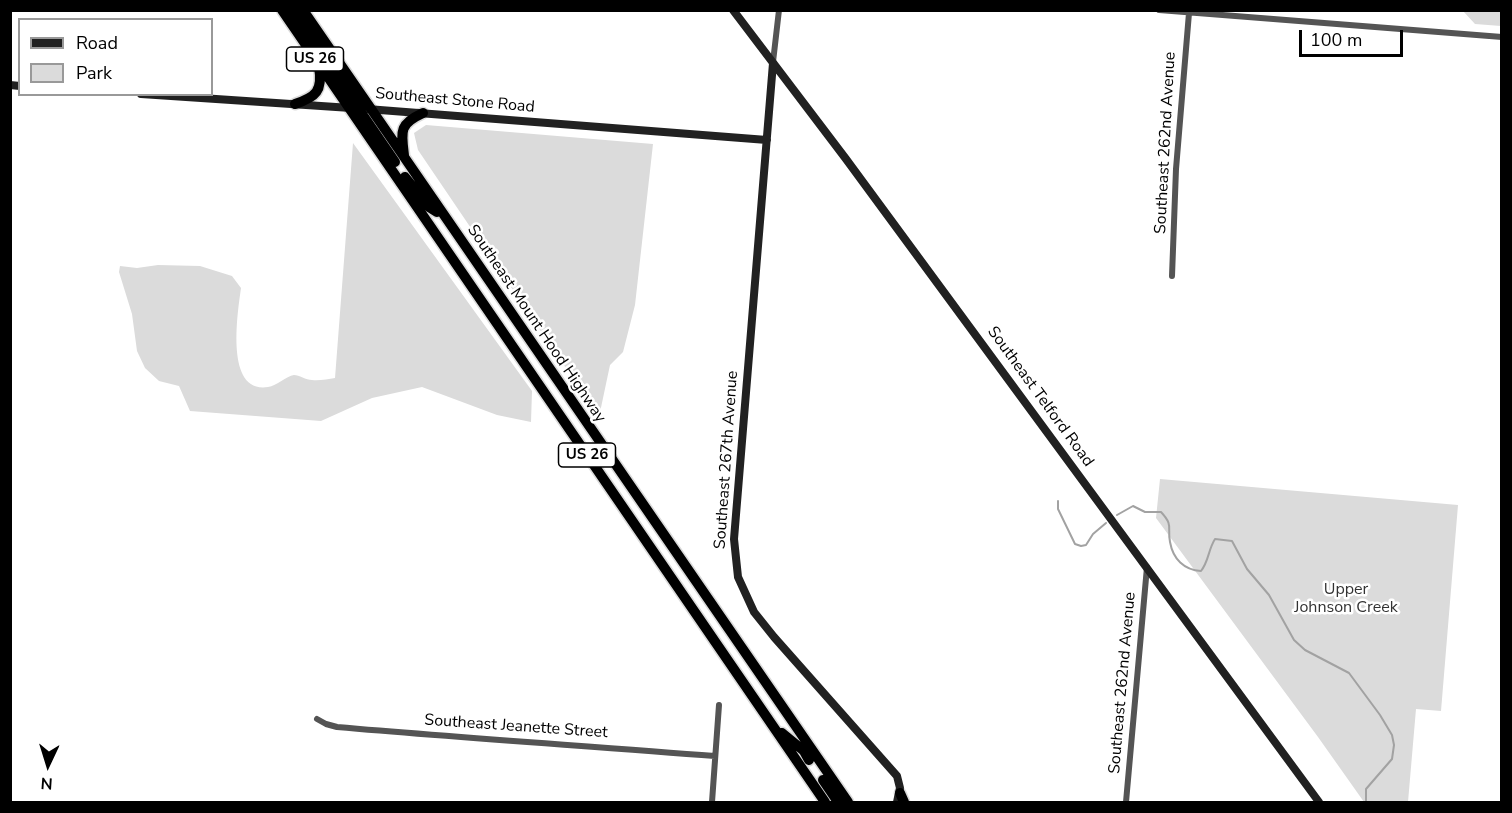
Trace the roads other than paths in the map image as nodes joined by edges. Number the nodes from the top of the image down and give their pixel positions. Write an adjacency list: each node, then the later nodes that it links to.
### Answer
1 (282, 10): 10 (highway, Southeast Mount Hood Highway / US 26)
2 (292, 10): 13 (highway)
3 (303, 10): 13 (highway, Southeast Mount Hood Highway / US 26)
4 (734, 10): 9 (street, Southeast Telford Road)
5 (779, 10): 9 (street)
6 (1159, 10): 7 (street)
7 (1189, 13): 8 (street); 18 (street, Southeast 262nd Avenue)
8 (1502, 37)
9 (773, 63): 15 (street, Southeast 267th Avenue); 19 (street, Southeast Telford Road)
10 (318, 64): 12 (highway); 13 (highway, Southeast Mount Hood Highway / US 26)
11 (172, 96): 12 (street, Southeast Stone Road)
12 (295, 104): 13 (street, Southeast Stone Road)
13 (360, 108): 14 (street, Southeast Stone Road); 16 (highway, Southeast Mount Hood Highway / US 26); 17 (highway); 22 (highway, Southeast Mount Hood Highway / US 26)
14 (423, 113): 15 (street, Southeast Stone Road); 16 (highway)
15 (768, 140): 25 (street, Southeast 267th Avenue)
16 (405, 159): 17 (highway, Southeast Mount Hood Highway / US 26)
17 (444, 217): 30 (highway, Southeast Mount Hood Highway / US 26)
18 (1172, 276)
19 (1147, 567): 31 (street, Southeast 262nd Avenue); 32 (street, Southeast Telford Road)
20 (719, 705): 23 (street)
21 (317, 719): 23 (street, Southeast Jeanette Street)
22 (771, 723): 24 (highway, Southeast Mount Hood Highway / US 26); 29 (highway)
23 (715, 756): 26 (street)
24 (810, 780): 27 (highway); 28 (highway, Southeast Mount Hood Highway / US 26)
25 (900, 800)
26 (712, 802)
27 (820, 802)
28 (825, 802)
29 (838, 802)
30 (848, 802)
31 (1126, 802)
32 (1319, 802)

